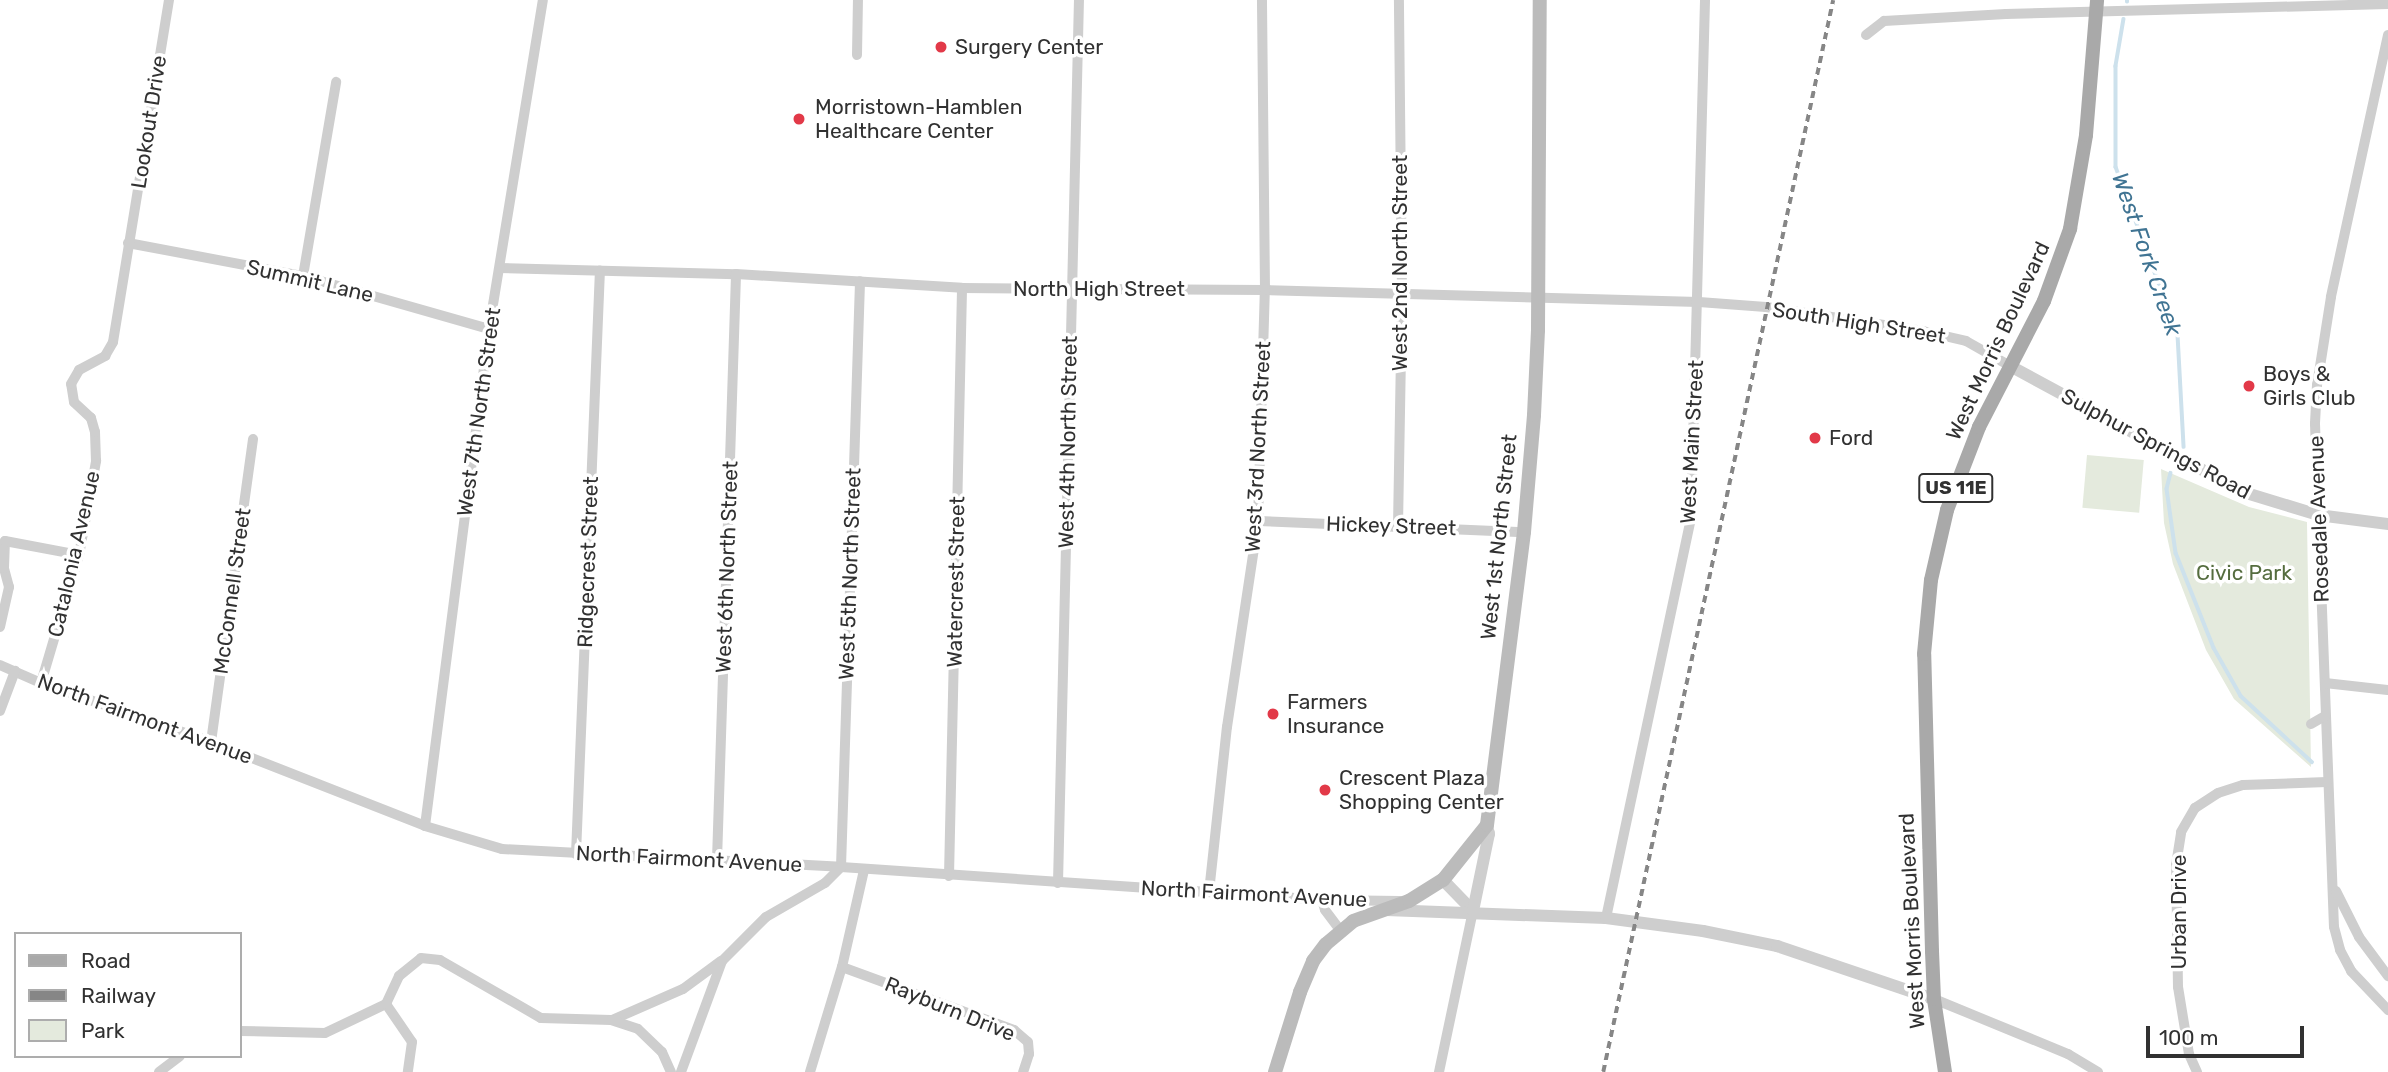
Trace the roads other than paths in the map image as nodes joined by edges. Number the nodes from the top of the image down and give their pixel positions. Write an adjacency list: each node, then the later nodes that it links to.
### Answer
1 (169, 0): 15 (street, Lookout Drive)
2 (543, 0): 16 (street, West 7th North Street)
3 (858, 0): 13 (street)
4 (1079, 0): 22 (street, West 4th North Street)
5 (1262, 0): 23 (street, West 3rd North Street)
6 (1399, 0): 24 (street, West 2nd North Street)
7 (1540, 0): 25 (main road, West 1st North Street)
8 (1705, 0): 26 (street, West Main Street)
9 (2388, 4): 10 (street)
10 (2097, 6): 11 (street); 28 (main road, West Morris Boulevard / US 11E)
11 (1866, 35)
12 (2388, 35): 30 (street, Rosedale Avenue)
13 (857, 55)
14 (336, 82): 19 (street)
15 (128, 243): 19 (street, Summit Lane); 35 (street, Catalonia Avenue)
16 (500, 268): 17 (street, North High Street); 27 (street, West 7th North Street)
17 (600, 270): 18 (street, North High Street); 49 (street, Ridgecrest Street)
18 (736, 274): 20 (street, North High Street); 50 (street, West 6th North Street)
19 (303, 276): 27 (street, Summit Lane)
20 (860, 281): 21 (street, North High Street); 51 (street, West 5th North Street)
21 (962, 288): 22 (street, North High Street); 53 (street, Watercrest Street)
22 (1072, 288): 23 (street, North High Street); 55 (street, West 4th North Street)
23 (1265, 290): 24 (street, North High Street); 31 (street, West 3rd North Street)
24 (1402, 295): 25 (street, North High Street); 33 (street, West 2nd North Street)
25 (1538, 296): 26 (street, North High Street); 34 (main road, West 1st North Street)
26 (1699, 302): 28 (street, South High Street); 62 (street, West Main Street)
27 (489, 329): 48 (street, West 7th North Street)
28 (2011, 366): 30 (street, Sulphur Springs Road); 67 (main road, West Morris Boulevard / US 11E)
29 (253, 439): 45 (street, McConnell Street)
30 (2318, 515): 32 (street, Sulphur Springs Road); 40 (street, Rosedale Avenue)
31 (1258, 521): 33 (street, Hickey Street); 57 (street, West 3rd North Street)
32 (2388, 524)
33 (1398, 526): 34 (street, Hickey Street)
34 (1524, 532): 47 (main road, West 1st North Street)
35 (79, 555): 36 (street); 39 (street, Catalonia Avenue)
36 (0, 627)
37 (0, 665): 38 (street, North Fairmont Avenue)
38 (15, 671): 39 (street, North Fairmont Avenue); 42 (street)
39 (41, 683): 45 (street, North Fairmont Avenue)
40 (2325, 683): 41 (street); 43 (street, Rosedale Avenue)
41 (2388, 690)
42 (0, 710)
43 (2325, 716): 44 (street); 46 (street, Rosedale Avenue)
44 (2311, 724)
45 (211, 742): 48 (street, North Fairmont Avenue)
46 (2327, 782): 56 (street, Rosedale Avenue); 83 (street, Urban Drive)
47 (1487, 825): 54 (main road); 61 (street, West 1st North Street)
48 (425, 826): 49 (street, North Fairmont Avenue)
49 (576, 854): 50 (street, North Fairmont Avenue)
50 (717, 860): 51 (street, North Fairmont Avenue)
51 (841, 867): 52 (street, North Fairmont Avenue); 64 (street)
52 (864, 870): 53 (street, North Fairmont Avenue); 65 (street)
53 (949, 876): 55 (street, North Fairmont Avenue)
54 (1443, 880): 59 (main road); 61 (street)
55 (1058, 883): 57 (street, North Fairmont Avenue)
56 (2333, 884): 66 (street); 69 (street, Rosedale Avenue)
57 (1209, 892): 58 (street, North Fairmont Avenue)
58 (1322, 900): 59 (street, North Fairmont Avenue); 63 (street)
59 (1409, 901): 60 (main road)
60 (1381, 910): 61 (street); 63 (main road)
61 (1473, 911): 62 (street); 80 (street, West 1st North Street)
62 (1606, 918): 67 (street)
63 (1340, 930): 79 (main road)
64 (722, 961): 70 (street); 76 (street)
65 (842, 967): 77 (street); 78 (street, Rayburn Drive)
66 (2388, 976)
67 (1934, 999): 81 (main road, West Morris Boulevard / US 11E); 82 (street)
68 (386, 1004): 70 (street); 71 (street); 74 (street)
69 (2388, 1010)
70 (611, 1020): 75 (street)
71 (242, 1031)
72 (177, 1058): 73 (street)
73 (159, 1072)
74 (408, 1072)
75 (671, 1072)
76 (681, 1072)
77 (810, 1072)
78 (1023, 1072)
79 (1275, 1072)
80 (1439, 1072)
81 (1945, 1072)
82 (2098, 1072)
83 (2197, 1072)

